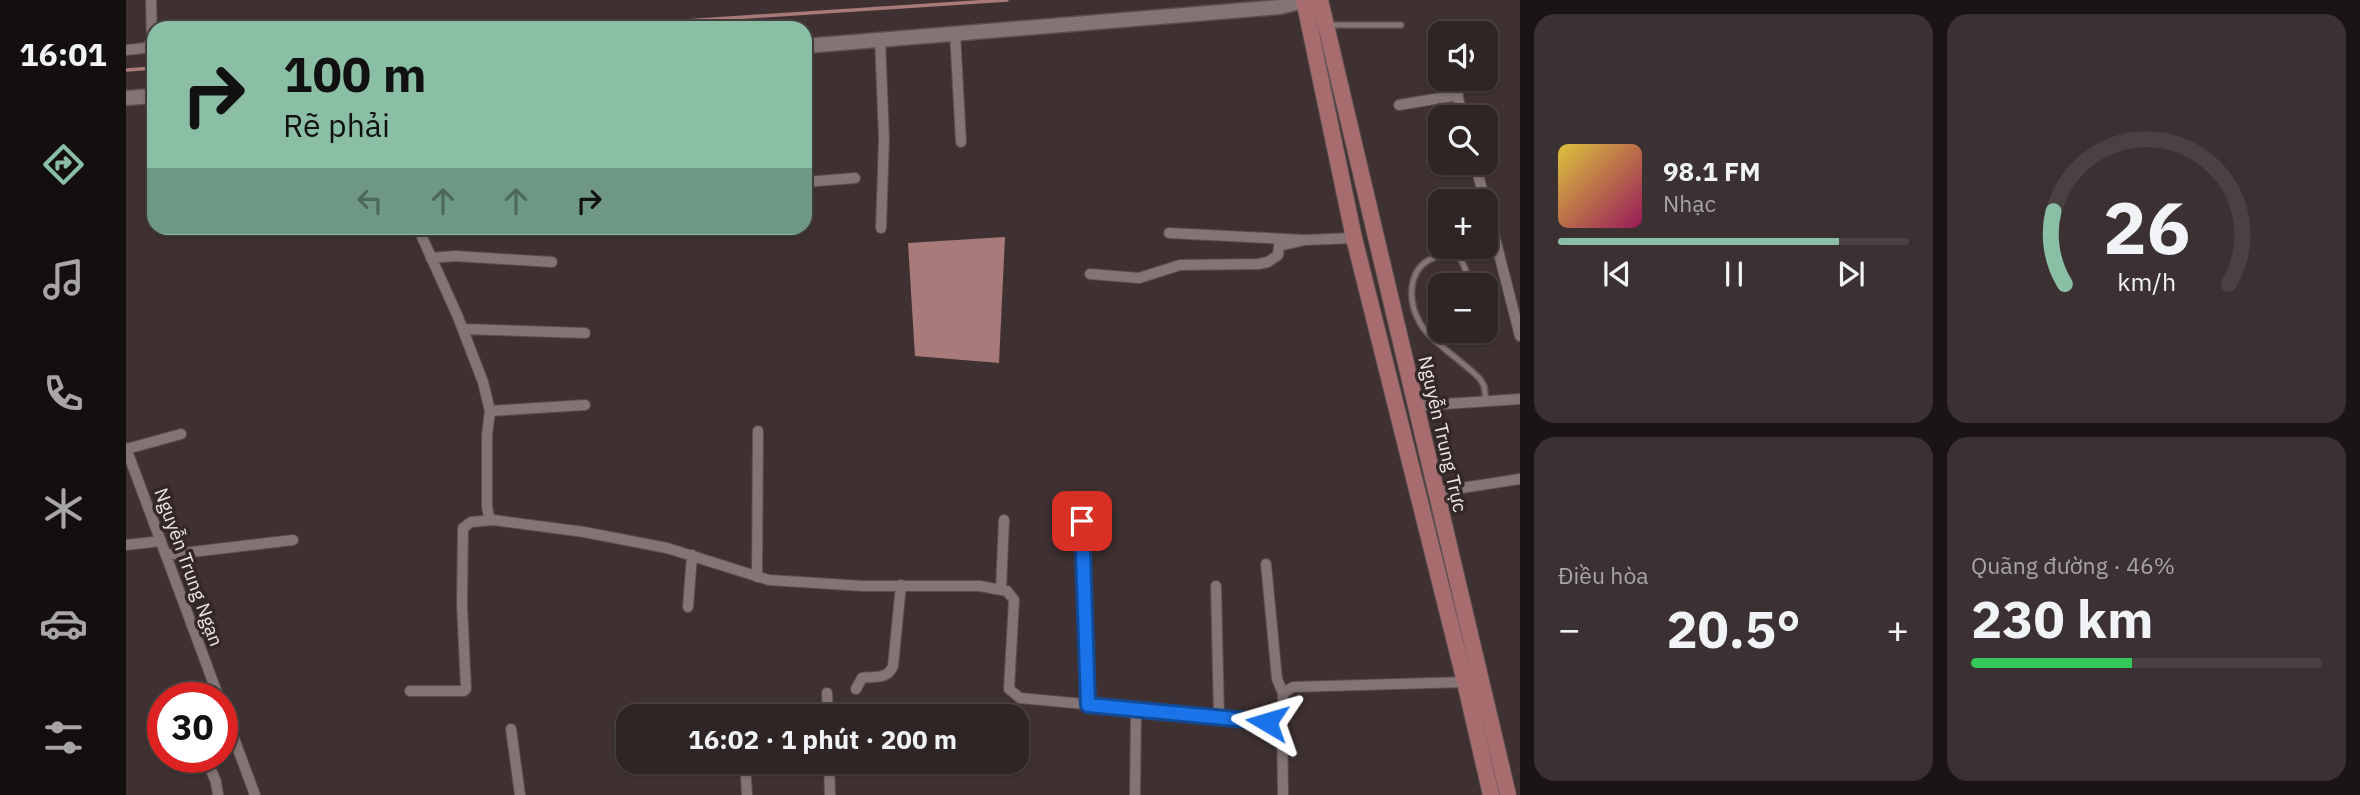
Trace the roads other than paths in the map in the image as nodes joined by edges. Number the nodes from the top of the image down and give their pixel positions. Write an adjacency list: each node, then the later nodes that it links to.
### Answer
1 (151, 0): 4 (street)
2 (1305, 0): 7 (street); 24 (main road, Nguyễn Trung Trực)
3 (1320, 0): 5 (main road, Nguyễn Trung Trực)
4 (152, 21)
5 (1324, 24): 6 (lane); 39 (main road, Nguyễn Trung Trực)
6 (1401, 25)
7 (955, 33): 8 (street); 18 (street)
8 (880, 39): 9 (street); 21 (street)
9 (812, 45)
10 (147, 47): 11 (street)
11 (126, 50)
12 (1457, 91): 13 (street)
13 (1458, 95): 16 (street); 17 (street)
14 (147, 96): 15 (street)
15 (126, 98)
16 (1399, 105)
17 (1460, 105)
18 (961, 142)
19 (855, 177): 20 (street)
20 (812, 181)
21 (881, 228)
22 (1169, 233): 25 (street)
23 (421, 235): 27 (street)
24 (1354, 238): 25 (street); 40 (main road, Nguyễn Trung Trực)
25 (1305, 240): 30 (street)
26 (1498, 252): 34 (street)
27 (431, 258): 28 (street); 31 (street)
28 (552, 262)
29 (1466, 273): 33 (lane)
30 (1090, 274)
31 (463, 329): 32 (street); 41 (street)
32 (585, 333)
33 (1428, 334)
34 (1520, 336)
35 (1439, 343): 37 (lane)
36 (1520, 399): 37 (street)
37 (1486, 401): 39 (street)
38 (585, 405): 41 (street)
39 (1415, 406): 40 (main road); 46 (main road, Nguyễn Trung Trực)
40 (1396, 410): 62 (main road, Nguyễn Trung Trực)
41 (490, 411): 47 (street)
42 (758, 431): 56 (street)
43 (181, 434): 44 (street)
44 (126, 449): 51 (street, Nguyễn Trung Ngạn)
45 (1520, 479): 46 (street)
46 (1436, 492): 85 (main road, Nguyễn Trung Trực)
47 (492, 520): 54 (street); 64 (street)
48 (1004, 520): 59 (street)
49 (1082, 521): 68 (street)
50 (293, 540): 53 (street)
51 (161, 541): 52 (street); 53 (street, Nguyễn Trung Ngạn)
52 (126, 545)
53 (166, 555): 61 (street, Nguyễn Trung Ngạn)
54 (692, 555): 56 (street); 60 (street)
55 (1266, 564): 65 (street)
56 (757, 577): 57 (street)
57 (901, 585): 59 (street); 63 (street)
58 (1216, 586): 70 (street)
59 (1001, 589): 68 (street)
60 (688, 607)
61 (213, 682)
62 (1465, 682): 65 (street); 84 (main road, Nguyễn Trung Trực)
63 (856, 689)
64 (410, 691)
65 (1283, 693): 71 (street)
66 (827, 694): 67 (street)
67 (827, 704)
68 (1088, 705): 69 (street)
69 (1136, 710): 70 (street); 82 (street)
70 (1219, 717): 71 (street)
71 (1282, 720): 83 (street)
72 (512, 729): 79 (street)
73 (238, 748): 78 (street)
74 (212, 773): 77 (street)
75 (746, 774): 80 (street)
76 (830, 774): 81 (street)
77 (218, 795)
78 (256, 795)
79 (520, 795)
80 (747, 795)
81 (831, 795)
82 (1135, 795)
83 (1283, 795)
84 (1491, 795)
85 (1508, 795)

